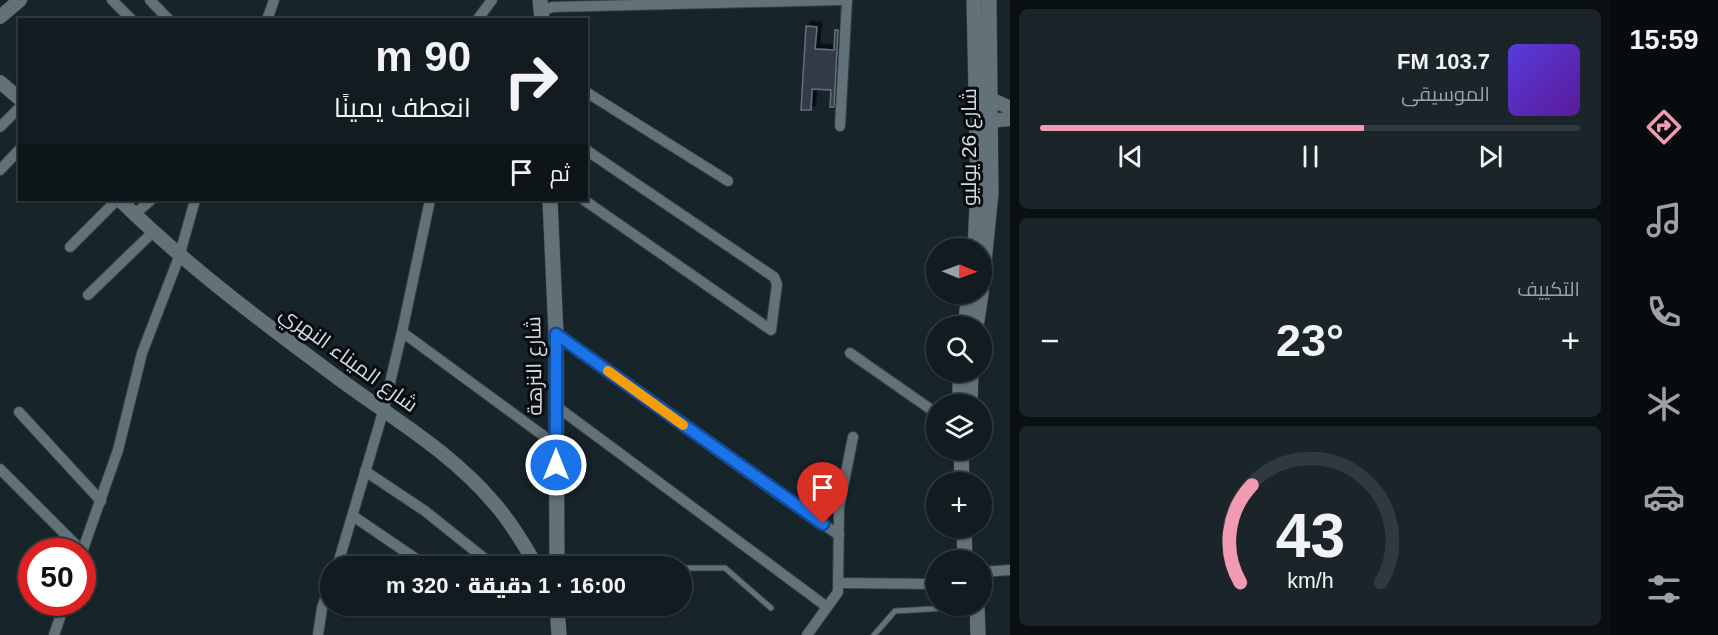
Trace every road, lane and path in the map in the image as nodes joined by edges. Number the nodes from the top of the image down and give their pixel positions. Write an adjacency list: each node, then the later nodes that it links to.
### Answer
1 (20, 0): 11 (street)
2 (112, 0): 12 (street)
3 (150, 0): 13 (street)
4 (274, 0): 14 (street)
5 (492, 0): 15 (street)
6 (840, 0): 10 (street)
7 (847, 0): 25 (street)
8 (974, 0): 17 (main road, شارع 26 يوليو)
9 (989, 0): 20 (main road, شارع 26 يوليو)
10 (541, 11)
11 (0, 17)
12 (130, 18)
13 (167, 18)
14 (268, 18)
15 (478, 18)
16 (1, 85): 19 (street)
17 (976, 92): 20 (street); 24 (main road, شارع 26 يوليو)
18 (588, 93): 30 (street)
19 (18, 98)
20 (990, 99): 21 (street); 24 (main road, شارع 26 يوليو)
21 (1010, 108)
22 (18, 109): 26 (street)
23 (1010, 119): 24 (street)
24 (984, 121): 40 (main road, شارع 26 يوليو); 41 (main road, شارع 26 يوليو)
25 (840, 126)
26 (0, 127)
27 (18, 151): 29 (street)
28 (588, 151): 37 (street)
29 (0, 170)
30 (728, 181)
31 (118, 201): 42 (street)
32 (120, 201): 38 (street, شارع الميناء النهري)
33 (150, 201): 38 (street)
34 (195, 201): 43 (street)
35 (430, 201): 45 (street)
36 (550, 201): 46 (main road, شارع النزهة)
37 (585, 201)
38 (135, 214): 39 (street, شارع الميناء النهري)
39 (153, 232): 43 (street, شارع الميناء النهري); 44 (street)
40 (976, 238)
41 (987, 238)
42 (70, 247)
43 (179, 257): 51 (street, شارع الميناء النهري); 56 (street)
44 (88, 295)
45 (402, 332): 51 (street); 53 (street)
46 (556, 334): 48 (main road, شارع النزهة); 58 (street)
47 (849, 353): 49 (street)
48 (556, 406): 53 (main road, شارع النزهة); 71 (street)
49 (926, 406)
50 (19, 412): 56 (street)
51 (383, 412): 55 (street); 64 (street, شارع الميناء النهري)
52 (853, 437): 58 (street)
53 (556, 445): 65 (main road, شارع النزهة)
54 (0, 469): 59 (street)
55 (365, 471): 57 (street); 63 (street)
56 (101, 501): 60 (street)
57 (353, 516): 61 (street); 62 (street)
58 (839, 535): 69 (street)
59 (68, 538)
60 (87, 538)
61 (340, 556)
62 (412, 556)
63 (481, 556)
64 (530, 556)
65 (557, 556)
66 (692, 568): 72 (lane)
67 (1010, 570): 68 (street)
68 (992, 572)
69 (840, 582): 70 (street); 71 (street)
70 (926, 584)
71 (827, 607): 82 (street)
72 (771, 608)
73 (926, 609): 83 (lane)
74 (61, 616): 79 (street)
75 (321, 616): 80 (street)
76 (558, 616): 81 (main road)
77 (969, 616): 84 (main road)
78 (973, 616): 85 (main road)
79 (54, 635)
80 (318, 635)
81 (559, 635)
82 (807, 635)
83 (874, 635)
84 (968, 635)
85 (978, 635)

